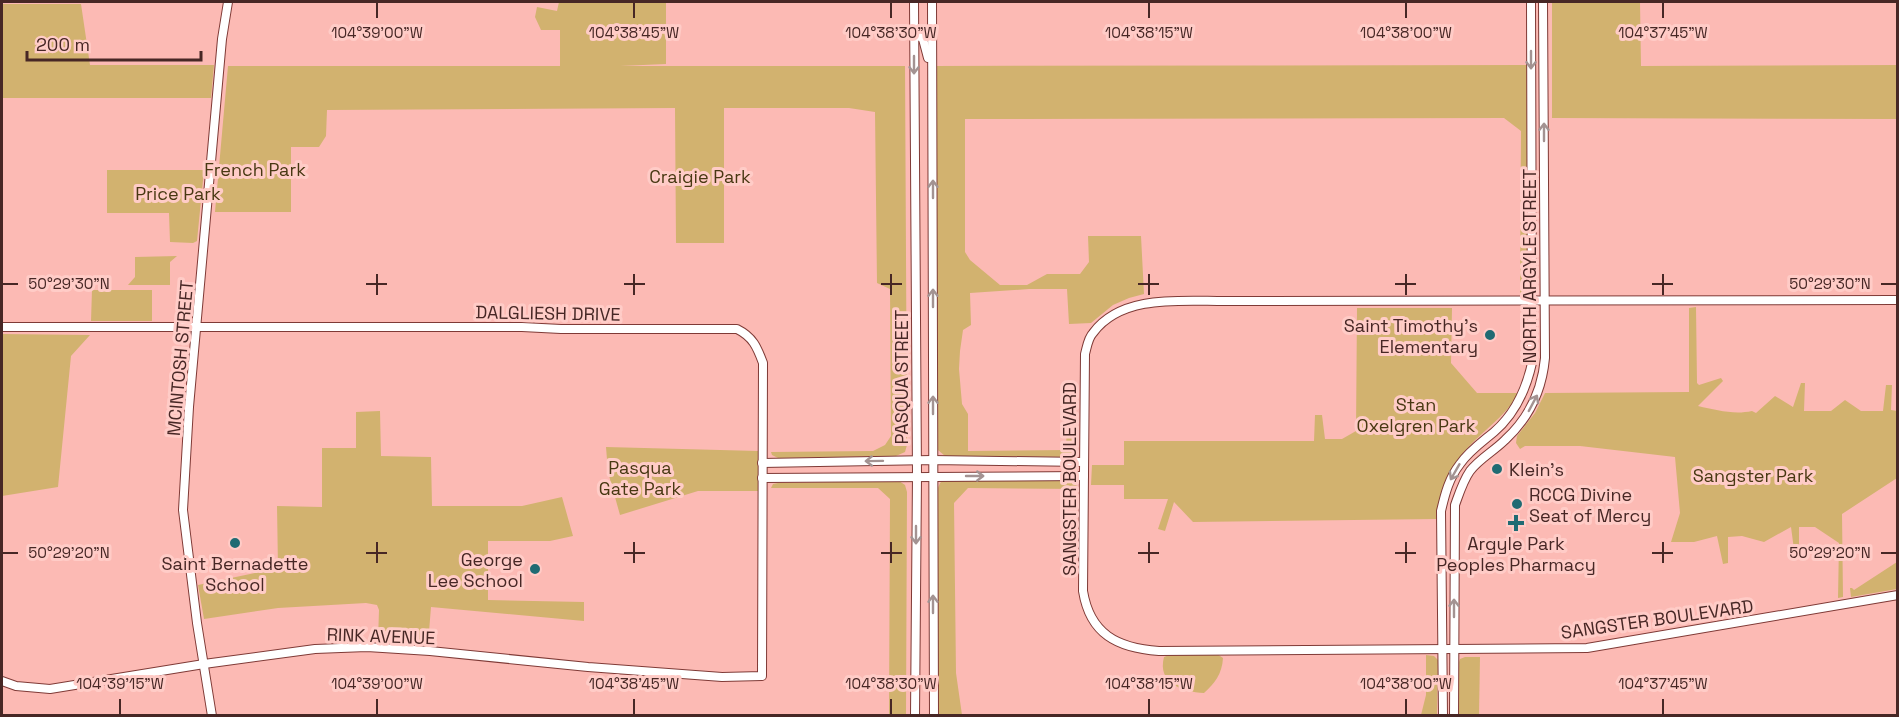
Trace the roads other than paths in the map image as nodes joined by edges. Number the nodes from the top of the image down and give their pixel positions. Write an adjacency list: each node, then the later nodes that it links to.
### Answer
1 (228, 2): 12 (street, MCINTOSH STREET)
2 (914, 2): 6 (street, PASQUA STREET)
3 (932, 2): 7 (street, PASQUA STREET)
4 (1531, 2): 9 (street, NORTH ARGYLE STREET, one-way to 9)
5 (1543, 2): 10 (street, NORTH ARGYLE STREET, one-way to 5)
6 (914, 33): 7 (street); 14 (street, PASQUA STREET, one-way to 14)
7 (932, 87): 13 (street, PASQUA STREET, one-way to 7)
8 (1898, 300): 10 (street, SANGSTER BOULEVARD)
9 (1531, 302): 10 (street, SANGSTER BOULEVARD); 15 (street, SANGSTER BOULEVARD); 22 (street, NORTH ARGYLE STREET, one-way to 22)
10 (1545, 302): 23 (street, NORTH ARGYLE STREET, one-way to 10)
11 (2, 327): 12 (street, DALGLIESH DRIVE)
12 (196, 327): 16 (street, DALGLIESH DRIVE); 24 (street, MCINTOSH STREET)
13 (932, 460): 14 (street); 15 (street); 18 (street, PASQUA STREET)
14 (916, 461): 16 (street, one-way to 16); 17 (street, PASQUA STREET)
15 (1084, 462): 19 (street, SANGSTER BOULEVARD)
16 (762, 463): 20 (street, DALGLIESH DRIVE)
17 (917, 476): 18 (street); 20 (street); 28 (street, PASQUA STREET, one-way to 28)
18 (932, 476): 19 (street, one-way to 19); 29 (street, PASQUA STREET, one-way to 18)
19 (1084, 476): 22 (street, SANGSTER BOULEVARD)
20 (762, 478): 25 (street, DALGLIESH DRIVE)
21 (1898, 596): 23 (street, SANGSTER BOULEVARD)
22 (1443, 649): 23 (street, SANGSTER BOULEVARD); 30 (street, NORTH ARGYLE STREET)
23 (1454, 649): 31 (street, NORTH ARGYLE STREET)
24 (204, 664): 25 (street, RINK AVENUE); 26 (street, RINK AVENUE); 27 (street, MCINTOSH STREET)
25 (762, 676)
26 (2, 681)
27 (212, 716)
28 (915, 716)
29 (934, 716)
30 (1443, 716)
31 (1454, 716)

